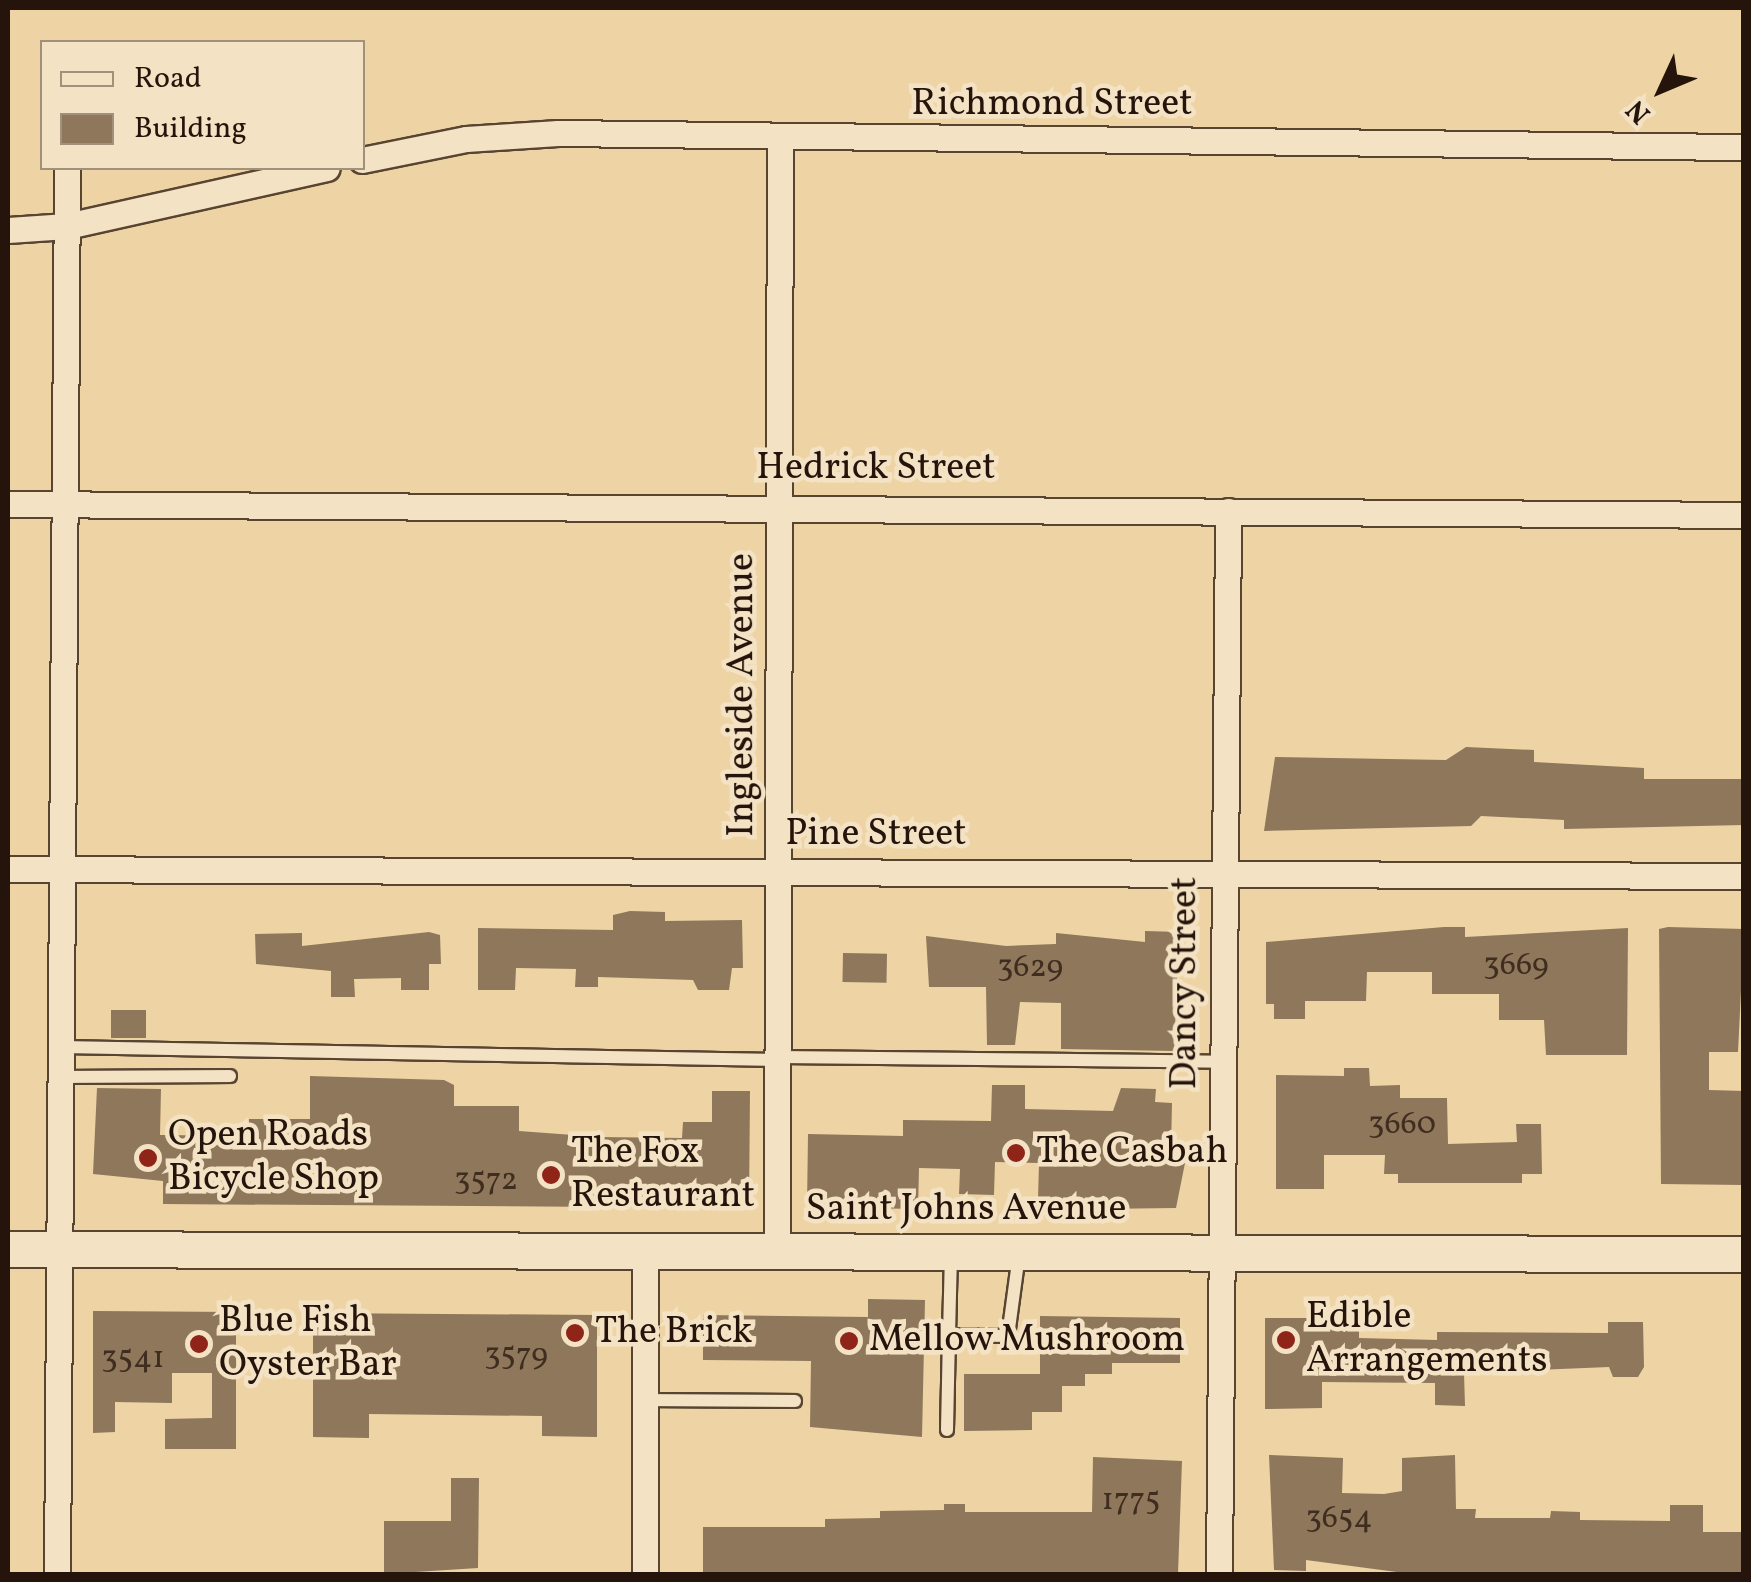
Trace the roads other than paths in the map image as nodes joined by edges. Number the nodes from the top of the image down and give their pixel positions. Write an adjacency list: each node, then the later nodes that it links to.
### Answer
1 (780, 140): 2 (street, Richmond Street); 3 (street, Richmond Street); 10 (street, Ingleside Avenue)
2 (1744, 146)
3 (365, 159)
4 (67, 170): 6 (street)
5 (318, 170): 6 (street)
6 (67, 226): 7 (street); 9 (street)
7 (8, 230)
8 (8, 504): 9 (street, Hedrick Street)
9 (68, 504): 10 (street, Hedrick Street); 14 (street)
10 (782, 505): 11 (street, Hedrick Street); 15 (street, Ingleside Avenue)
11 (1228, 511): 12 (street, Hedrick Street); 16 (street, Dancy Street)
12 (1744, 515)
13 (8, 869): 14 (street, Pine Street)
14 (63, 870): 15 (street, Pine Street); 18 (street)
15 (780, 872): 16 (street, Pine Street); 19 (street, Ingleside Avenue)
16 (1223, 874): 17 (street, Pine Street); 20 (street, Dancy Street)
17 (1744, 876)
18 (62, 1047): 19 (lane); 22 (street)
19 (779, 1058): 20 (lane); 25 (street, Ingleside Avenue)
20 (1223, 1062): 29 (street, Dancy Street)
21 (230, 1076): 22 (lane)
22 (62, 1077): 24 (street)
23 (8, 1249): 24 (main road, Saint Johns Avenue)
24 (61, 1249): 26 (main road, Saint Johns Avenue); 35 (street)
25 (777, 1251): 26 (main road, Saint Johns Avenue); 27 (main road, Saint Johns Avenue)
26 (644, 1252): 32 (street)
27 (951, 1252): 28 (main road, Saint Johns Avenue); 31 (lane)
28 (1020, 1253): 29 (main road, Saint Johns Avenue); 31 (lane)
29 (1223, 1253): 30 (main road, Saint Johns Avenue); 37 (street, Dancy Street)
30 (1744, 1254)
31 (949, 1335): 34 (lane)
32 (644, 1400): 33 (lane); 36 (street)
33 (795, 1400)
34 (947, 1430)
35 (57, 1574)
36 (645, 1574)
37 (1219, 1574)

